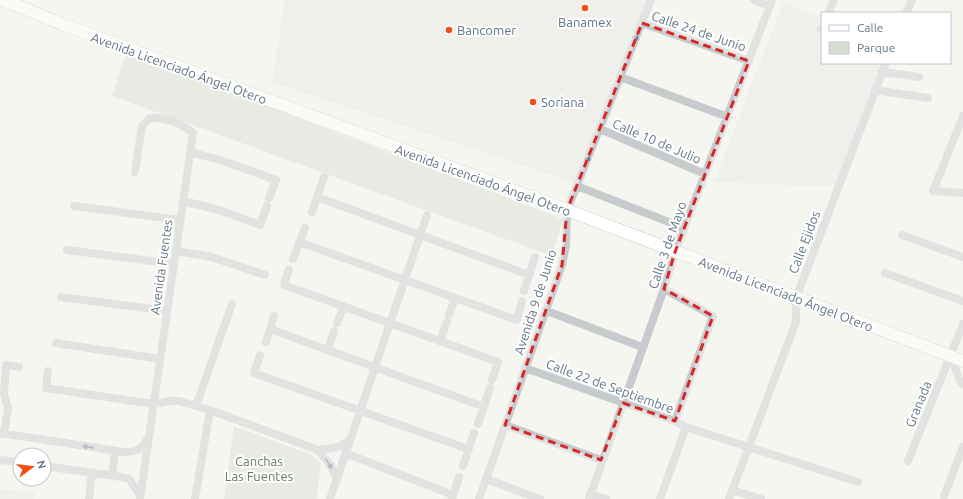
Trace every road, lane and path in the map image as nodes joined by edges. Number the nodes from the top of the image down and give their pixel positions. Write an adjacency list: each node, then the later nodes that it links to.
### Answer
1 (3, 0): 29 (main road, Avenida Licenciado Ángel Otero)
2 (651, 0): 9 (street, Avenida 9 de Junio)
3 (754, 0): 6 (street)
4 (834, 0): 7 (street)
5 (912, 0): 8 (street)
6 (771, 3): 10 (street, Calle 3 de Mayo)
7 (828, 12)
8 (906, 12)
9 (642, 24): 10 (street, Calle 24 de Junio); 13 (street, Avenida 9 de Junio, one-way to 9)
10 (749, 61): 18 (street, Calle 3 de Mayo)
11 (886, 64): 12 (street, Calle Ejidos)
12 (882, 72): 14 (street); 15 (street, Calle Ejidos)
13 (620, 77): 18 (street); 19 (street, Avenida 9 de Junio)
14 (918, 77)
15 (875, 90): 16 (street); 54 (street, Calle Ejidos)
16 (928, 98)
17 (963, 116): 25 (street)
18 (728, 117): 22 (street, Calle 3 de Mayo)
19 (600, 129): 22 (street, Calle 10 de Julio); 24 (street, Avenida 9 de Junio, one-way to 19)
20 (190, 152): 21 (street, Avenida Fuentes); 27 (street, Avenida Fuentes); 27 (street)
21 (135, 172)
22 (706, 174): 34 (street, Calle 3 de Mayo)
23 (324, 177): 26 (street)
24 (577, 186): 29 (street, Avenida 9 de Junio); 34 (street)
25 (963, 193)
26 (317, 197): 30 (street); 36 (street)
27 (183, 201): 32 (street, Avenida Fuentes)
28 (74, 206): 32 (street)
29 (567, 210): 40 (main road, Avenida Licenciado Ángel Otero); 59 (street, Avenida 9 de Junio)
30 (312, 212)
31 (427, 215): 36 (street)
32 (180, 220): 39 (street, Avenida Fuentes)
33 (305, 228): 37 (street)
34 (684, 228): 40 (street, Calle 3 de Mayo)
35 (902, 235): 42 (street)
36 (421, 236): 48 (street); 49 (street)
37 (299, 242): 43 (street); 49 (street)
38 (67, 250): 44 (street)
39 (176, 251): 44 (street, Avenida Fuentes); 47 (street)
40 (675, 252): 50 (street, Calle 3 de Mayo); 54 (main road, Avenida Licenciado Ángel Otero)
41 (535, 257): 48 (street)
42 (963, 257)
43 (293, 259)
44 (174, 264): 60 (street, Avenida Fuentes)
45 (289, 269): 58 (street)
46 (885, 273): 56 (street)
47 (265, 275)
48 (529, 275): 51 (street)
49 (406, 280): 53 (street); 63 (street)
50 (664, 289): 70 (street, Calle 3 de Mayo); 87 (street)
51 (524, 291)
52 (61, 297): 60 (street)
53 (455, 298): 55 (street); 67 (street)
54 (796, 298): 73 (main road, Avenida Licenciado Ángel Otero); 96 (street, Calle Ejidos)
55 (522, 301)
56 (963, 301)
57 (232, 304): 83 (street)
58 (344, 306): 62 (street); 63 (street)
59 (547, 311): 70 (street); 78 (street, Avenida 9 de Junio)
60 (167, 312): 74 (street, Avenida Fuentes)
61 (274, 316): 65 (street)
62 (338, 323)
63 (391, 324): 67 (street); 77 (street)
64 (963, 324): 73 (street, Granada)
65 (270, 329): 68 (street); 71 (street)
66 (334, 331): 71 (street)
67 (440, 341): 84 (street)
68 (266, 342)
69 (56, 343): 74 (street)
70 (642, 347): 81 (street, Calle 3 de Mayo)
71 (328, 349): 77 (street)
72 (260, 355): 86 (street)
73 (950, 356): 75 (main road, Avenida Licenciado Ángel Otero); 80 (street); 104 (street, Granada)
74 (160, 359): 82 (street, Avenida Fuentes)
75 (963, 361)
76 (20, 367): 92 (street)
77 (376, 367): 84 (street); 86 (street)
78 (525, 368): 81 (street, Calle 22 de Septiembre); 89 (street, Avenida 9 de Junio)
79 (48, 371): 82 (street)
80 (963, 384)
81 (623, 403): 87 (street, Calle 22 de Septiembre); 102 (street, Calle 3 de Mayo)
82 (154, 404): 83 (street); 93 (street, Avenida Fuentes)
83 (196, 406): 85 (street)
84 (484, 407): 88 (street)
85 (210, 410): 98 (street); 119 (street)
86 (361, 411): 94 (street); 97 (street)
87 (675, 421): 90 (street, Calle 22 de Septiembre)
88 (478, 424)
89 (505, 425): 102 (street); 111 (street, Avenida 9 de Junio)
90 (686, 427): 96 (street, Calle 22 de Septiembre); 124 (street, Calle 22 de Septiembre)
91 (474, 433): 97 (street)
92 (2, 434): 99 (street, one-way to 92)
93 (149, 438): 99 (street); 116 (street, Avenida Fuentes)
94 (349, 442): 98 (street); 100 (street)
95 (963, 447): 115 (street)
96 (748, 448): 112 (street, Calle 22 de Septiembre); 113 (street, Calle Ejidos)
97 (468, 449): 105 (street)
98 (318, 450): 110 (street, one-way to 110)
99 (115, 451): 108 (street)
100 (345, 453): 110 (street); 117 (street)
101 (0, 460): 103 (street)
102 (601, 460): 114 (street, Calle 3 de Mayo)
103 (12, 461)
104 (908, 461)
105 (463, 466)
106 (52, 467): 107 (street, Avenida Fuentes)
107 (92, 472): 108 (street, Avenida Fuentes); 118 (street)
108 (112, 475): 116 (street, Avenida Fuentes)
109 (459, 476): 117 (street)
110 (337, 479): 120 (street)
111 (486, 479): 121 (street, Avenida 9 de Junio); 122 (street)
112 (858, 482)
113 (732, 490): 125 (street, Calle Ejidos); 126 (street)
114 (590, 496): 123 (street)
115 (944, 496)
116 (140, 497)
117 (452, 497)
118 (89, 499)
119 (195, 499)
120 (331, 499)
121 (479, 499)
122 (540, 499)
123 (606, 499)
124 (660, 499)
125 (728, 499)
126 (761, 499)

